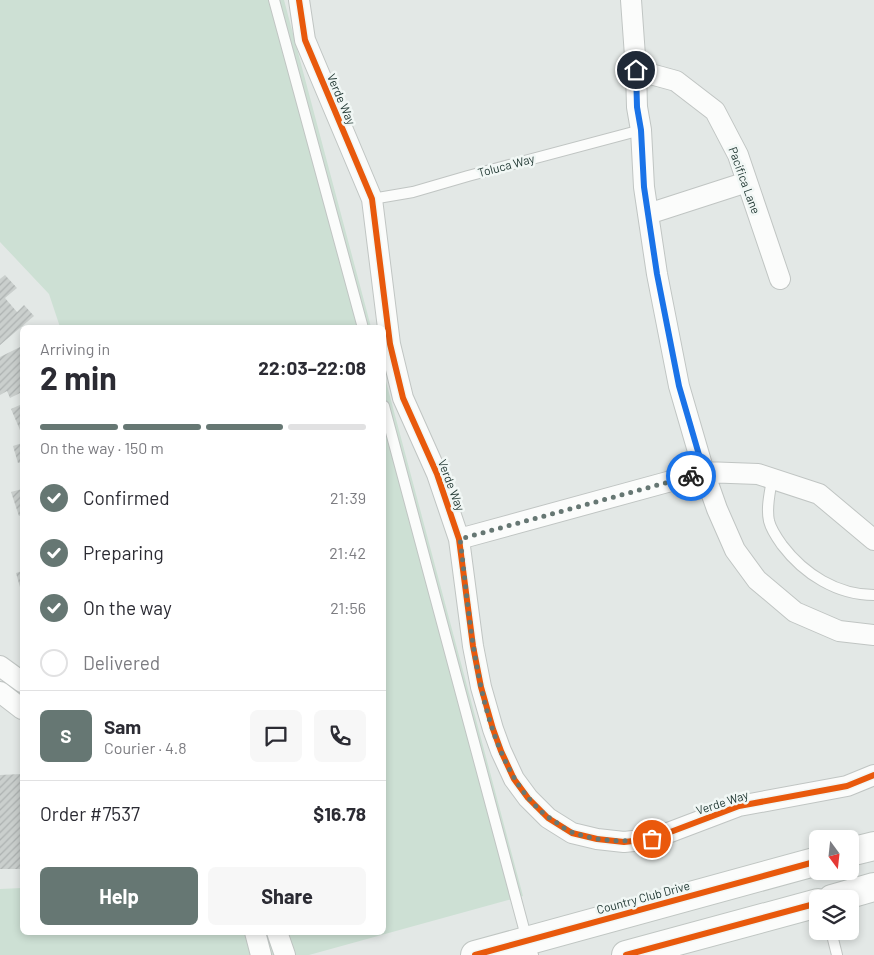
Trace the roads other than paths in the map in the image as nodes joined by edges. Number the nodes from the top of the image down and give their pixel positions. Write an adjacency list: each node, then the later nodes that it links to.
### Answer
1 (274, 0): 10 (lane)
2 (299, 0): 7 (street, Verde Way)
3 (631, 0): 4 (street)
4 (636, 70): 5 (street); 6 (street, Pacifica Lane)
5 (641, 130): 7 (lane, Toluca Way); 8 (street)
6 (747, 182): 8 (street); 9 (street, Pacifica Lane)
7 (372, 199): 14 (street, Verde Way)
8 (648, 214): 12 (street)
9 (780, 279)
10 (362, 325)
11 (386, 413): 32 (lane)
12 (704, 472): 13 (street); 14 (street); 17 (street)
13 (772, 479): 15 (street); 16 (lane)
14 (460, 539): 22 (street, Verde Way)
15 (874, 540)
16 (874, 595)
17 (874, 635)
18 (0, 666): 19 (street)
19 (20, 681)
20 (0, 692): 21 (street)
21 (20, 707)
22 (874, 775)
23 (874, 846): 24 (main road)
24 (859, 850)
25 (809, 864): 32 (main road, Country Club Drive)
26 (874, 888): 27 (main road)
27 (859, 892)
28 (809, 905): 34 (main road)
29 (258, 935): 31 (street)
30 (833, 940): 35 (lane)
31 (273, 948)
32 (530, 948): 33 (main road, Country Club Drive)
33 (475, 955)
34 (626, 955)
35 (837, 955)

